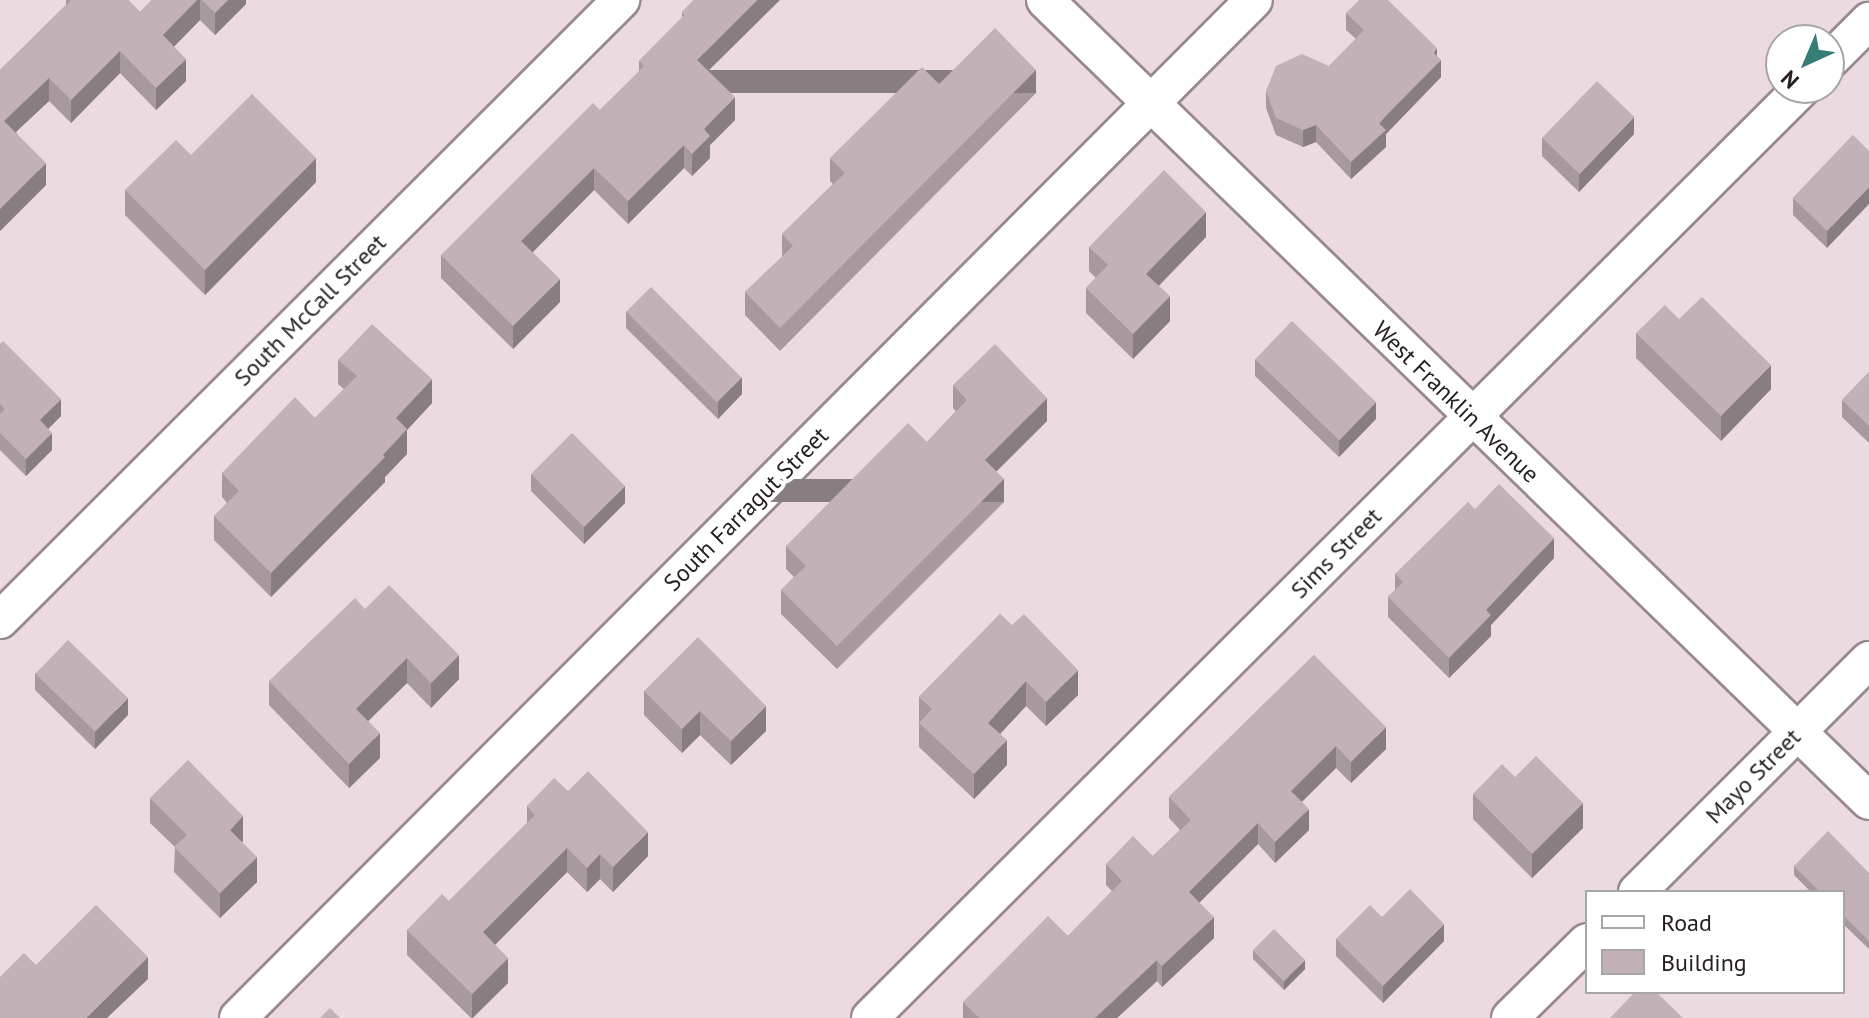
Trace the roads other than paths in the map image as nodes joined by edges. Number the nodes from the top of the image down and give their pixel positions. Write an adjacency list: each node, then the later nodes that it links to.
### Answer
1 (621, 0): 9 (street, South McCall Street)
2 (1045, 0): 7 (street, West Franklin Avenue)
3 (1254, 0): 7 (street, South Farragut Street)
4 (1869, 21): 5 (street)
5 (1845, 45)
6 (1786, 104): 8 (street, Sims Street)
7 (1151, 106): 8 (street, West Franklin Avenue); 15 (street, South Farragut Street)
8 (1472, 418): 11 (street, West Franklin Avenue); 16 (street, Sims Street)
9 (0, 620)
10 (1869, 660): 11 (street, Mayo Street)
11 (1797, 733): 12 (street, West Franklin Avenue); 13 (street, Mayo Street)
12 (1869, 801)
13 (1639, 890)
14 (1585, 944): 17 (street)
15 (238, 1018)
16 (870, 1018)
17 (1510, 1018)

